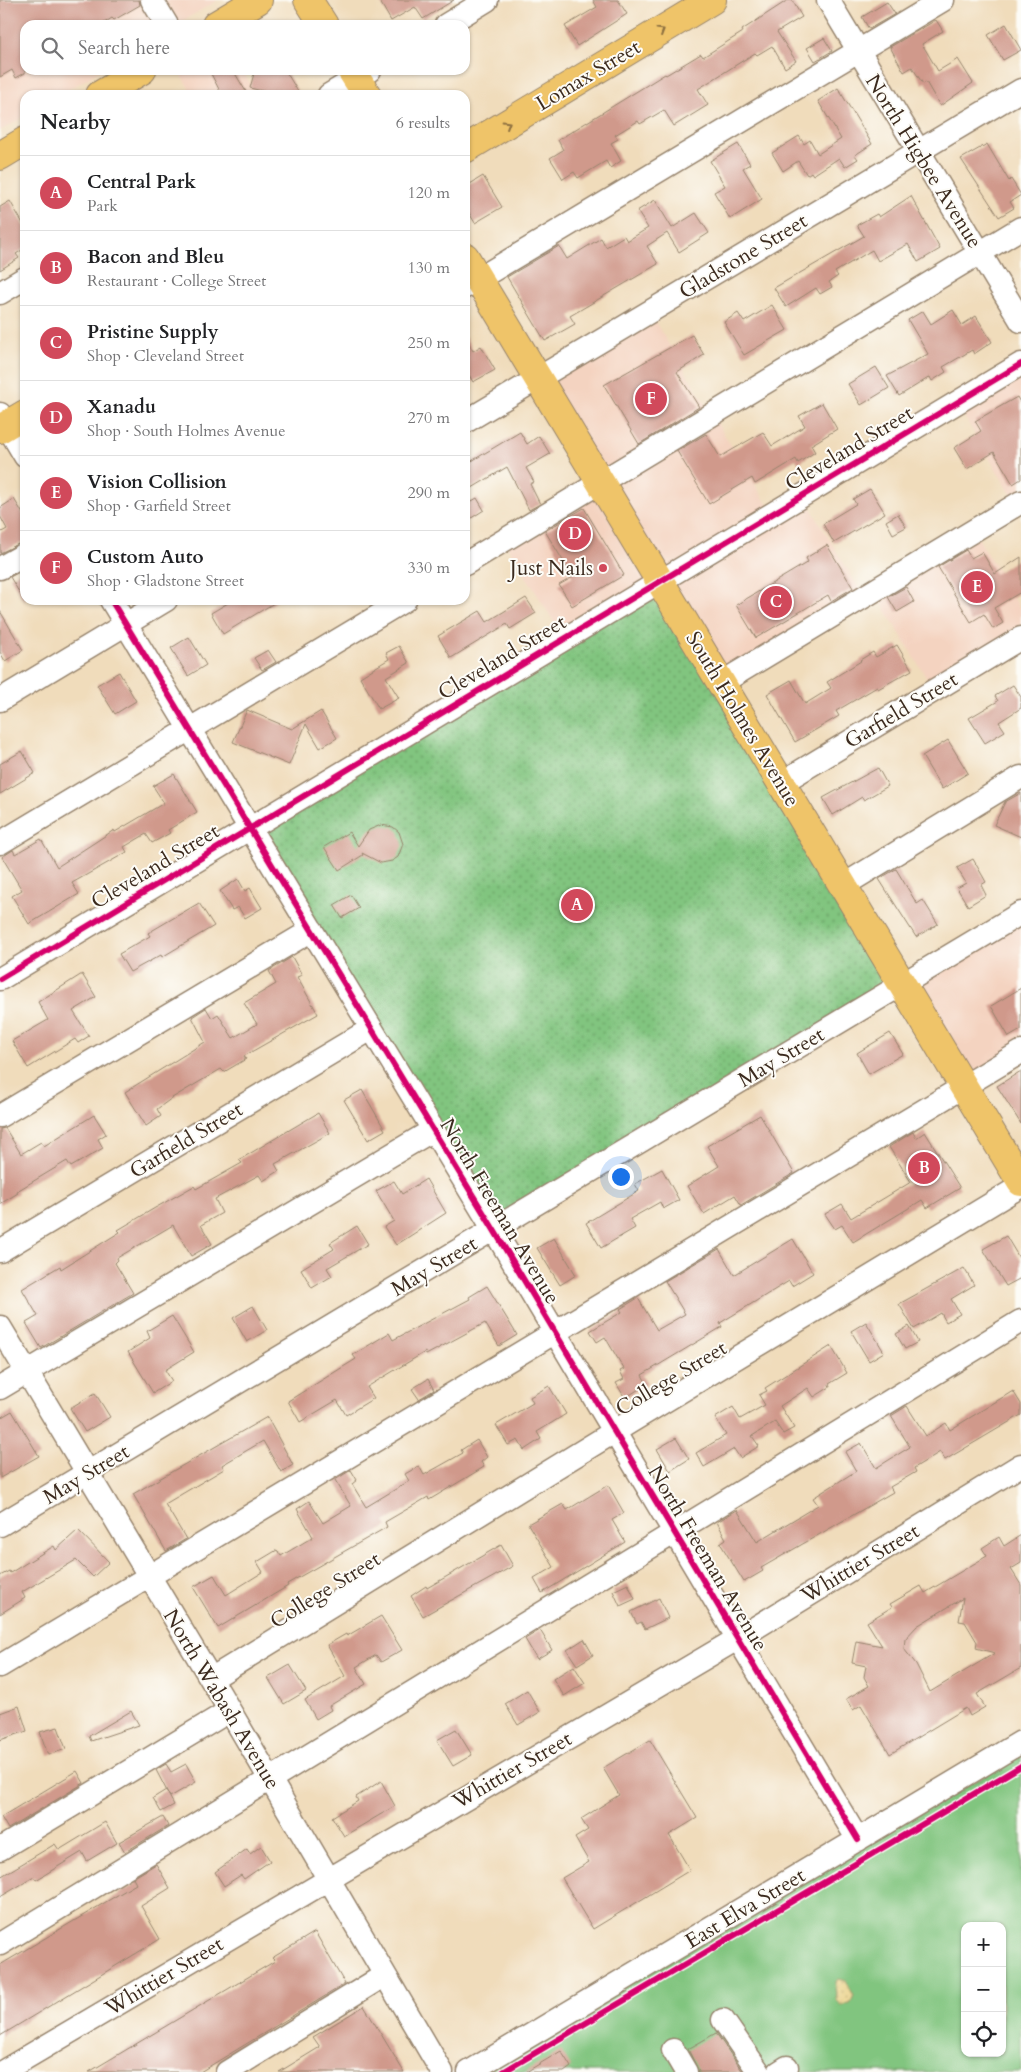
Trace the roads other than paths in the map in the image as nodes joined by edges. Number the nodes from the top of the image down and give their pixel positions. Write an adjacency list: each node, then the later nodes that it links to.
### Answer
1 (152, 0): 8 (street)
2 (258, 0): 9 (main road)
3 (308, 0): 10 (main road)
4 (487, 0): 11 (street)
5 (712, 0): 19 (main road, Lomax Street, one-way to 5)
6 (828, 0): 12 (street, North Higbee Avenue)
7 (943, 0): 12 (street)
8 (164, 20)
9 (224, 20)
10 (321, 20)
11 (454, 20)
12 (858, 52): 20 (street, North Higbee Avenue); 24 (street)
13 (134, 75): 15 (main road)
14 (361, 78): 16 (street)
15 (108, 90)
16 (338, 90)
17 (1021, 90): 20 (street, Gladstone Street)
18 (20, 144): 21 (main road)
19 (470, 146)
20 (919, 152): 23 (street, North Higbee Avenue); 30 (street, Gladstone Street)
21 (0, 156)
22 (1021, 228): 23 (street)
23 (980, 252): 28 (street, North Higbee Avenue); 34 (street)
24 (470, 273)
25 (470, 276): 30 (main road, South Holmes Avenue)
26 (20, 281): 27 (street)
27 (0, 293)
28 (1021, 321)
29 (1021, 364): 39 (street, Cleveland Street)
30 (538, 378): 31 (street, Gladstone Street); 34 (main road, South Holmes Avenue)
31 (470, 419)
32 (8, 421): 33 (street)
33 (20, 446)
34 (601, 483): 37 (street); 39 (main road, South Holmes Avenue)
35 (1021, 502): 45 (street)
36 (20, 557): 38 (street)
37 (470, 561)
38 (0, 568)
39 (659, 581): 45 (main road, South Holmes Avenue); 50 (street, Cleveland Street)
40 (114, 605): 43 (street, North Freeman Avenue)
41 (158, 605): 43 (street)
42 (397, 605): 47 (street)
43 (126, 624): 46 (street); 47 (street, North Freeman Avenue)
44 (1021, 638): 49 (street, Garfield Street)
45 (721, 683): 49 (main road, South Holmes Avenue)
46 (0, 700)
47 (189, 728): 50 (street, North Freeman Avenue); 51 (street)
48 (1021, 777): 52 (street)
49 (781, 783): 52 (main road, South Holmes Avenue)
50 (250, 826): 54 (street, North Freeman Avenue); 55 (street, Cleveland Street)
51 (0, 843)
52 (844, 885): 56 (main road, South Holmes Avenue)
53 (1021, 913): 56 (street, May Street)
54 (312, 930): 57 (street, North Freeman Avenue); 60 (street)
55 (0, 979)
56 (903, 984): 59 (main road, South Holmes Avenue); 64 (street, May Street)
57 (371, 1029): 61 (street, North Freeman Avenue); 65 (street, Garfield Street)
58 (1021, 1052): 59 (street)
59 (964, 1086): 62 (main road, South Holmes Avenue); 68 (street)
60 (0, 1116)
61 (433, 1130): 64 (street, North Freeman Avenue); 69 (street)
62 (1021, 1182)
63 (1021, 1186): 71 (street, College Street)
64 (494, 1230): 68 (street, North Freeman Avenue); 73 (street, May Street)
65 (0, 1251)
66 (1021, 1321): 75 (street)
67 (0, 1327): 69 (street, North Wabash Avenue)
68 (555, 1333): 71 (street, North Freeman Avenue); 76 (street)
69 (26, 1372): 70 (street); 73 (street, North Wabash Avenue)
70 (0, 1388)
71 (614, 1432): 75 (street, North Freeman Avenue); 79 (street, College Street)
72 (1021, 1465): 77 (street, Whittier Street)
73 (88, 1473): 74 (street, May Street); 76 (street, North Wabash Avenue)
74 (0, 1525)
75 (674, 1533): 77 (street, North Freeman Avenue); 82 (street)
76 (149, 1576): 78 (street); 79 (street, North Wabash Avenue)
77 (737, 1638): 83 (street, North Freeman Avenue); 85 (street, Whittier Street)
78 (0, 1666)
79 (211, 1679): 80 (street, North Wabash Avenue)
80 (230, 1711): 82 (street, North Wabash Avenue); 84 (street)
81 (1021, 1742): 83 (street, East Elva Street)
82 (269, 1779): 85 (street, North Wabash Avenue); 86 (street)
83 (858, 1840): 93 (street, East Elva Street)
84 (0, 1848)
85 (328, 1879): 87 (street, North Wabash Avenue); 90 (street, Whittier Street)
86 (0, 1944)
87 (385, 1975): 91 (street); 92 (street, North Wabash Avenue)
88 (723, 2020): 95 (street)
89 (673, 2050): 94 (street)
90 (2, 2072)
91 (227, 2072)
92 (442, 2072)
93 (468, 2072)
94 (686, 2072)
95 (759, 2072)

